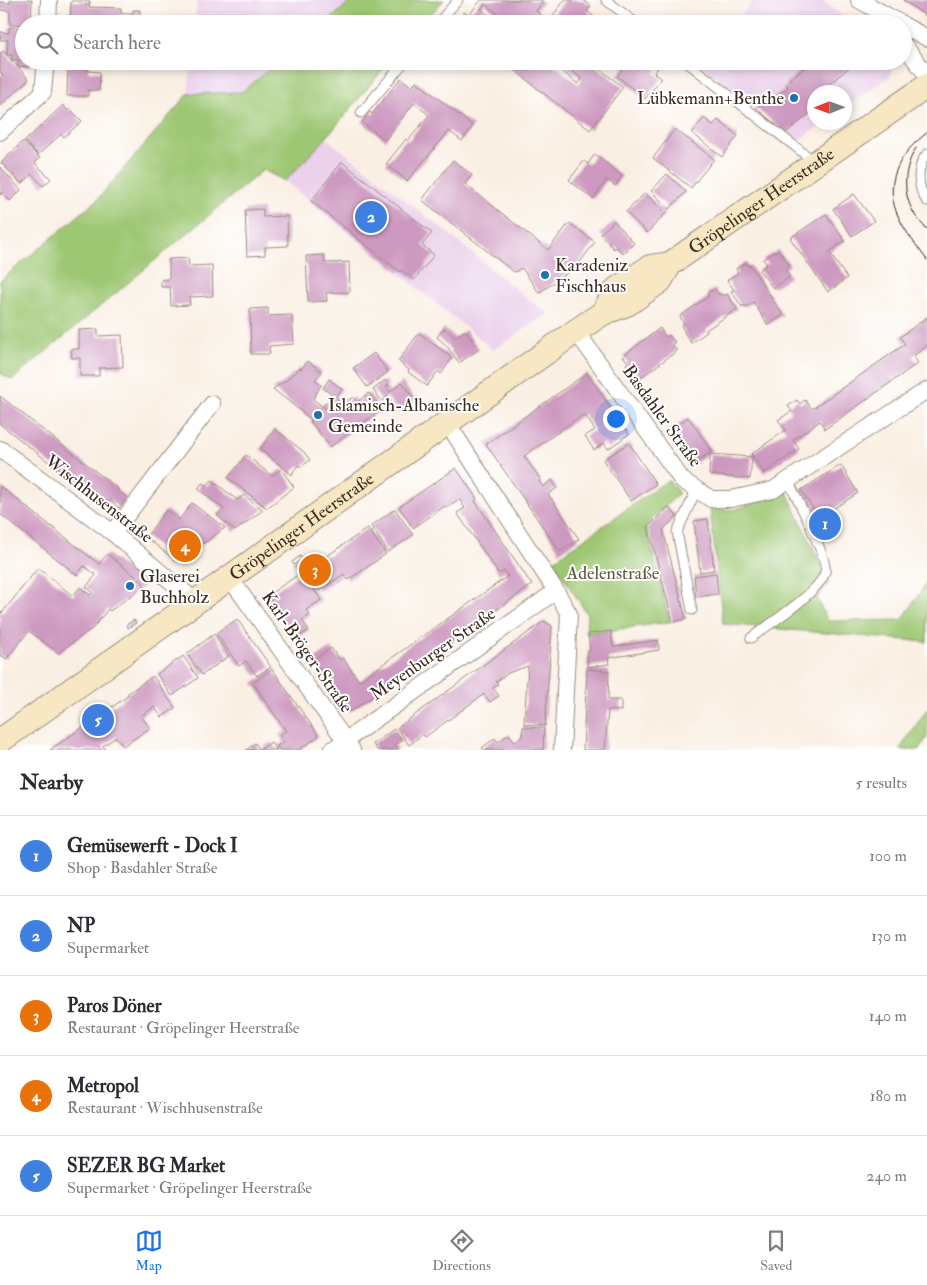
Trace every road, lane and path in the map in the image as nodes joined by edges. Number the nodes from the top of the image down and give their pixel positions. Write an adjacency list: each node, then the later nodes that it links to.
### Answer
1 (49, 0): 5 (street)
2 (458, 0): 6 (lane)
3 (606, 0): 7 (lane)
4 (858, 0): 8 (street); 9 (street)
5 (48, 15)
6 (445, 15)
7 (625, 15)
8 (873, 15)
9 (886, 15)
10 (912, 30): 11 (street)
11 (927, 38)
12 (912, 56): 16 (street)
13 (45, 70): 19 (street)
14 (398, 70): 18 (lane)
15 (697, 70): 21 (lane)
16 (927, 75)
17 (927, 86): 21 (main road, Gröpelinger Heerstraße)
18 (362, 113)
19 (0, 132)
20 (927, 154): 22 (lane)
21 (816, 163): 23 (main road, Gröpelinger Heerstraße)
22 (927, 201)
23 (576, 331): 26 (main road, Gröpelinger Heerstraße); 29 (street, Basdahler Straße)
24 (927, 390): 28 (street, Basdahler Straße)
25 (212, 404): 30 (street)
26 (448, 424): 31 (main road, Gröpelinger Heerstraße); 32 (street)
27 (0, 448): 30 (street, Wischhusenstraße)
28 (788, 480): 29 (street, Basdahler Straße); 35 (lane)
29 (696, 491): 34 (lane)
30 (112, 533): 33 (street, Wischhusenstraße)
31 (230, 578): 33 (main road, Gröpelinger Heerstraße); 37 (street, Karl-Bröger-Straße)
32 (556, 591): 37 (street, Meyenburger Straße); 38 (street)
33 (195, 602): 36 (main road, Gröpelinger Heerstraße)
34 (692, 610)
35 (751, 638)
36 (0, 741)
37 (343, 747)
38 (562, 750)

